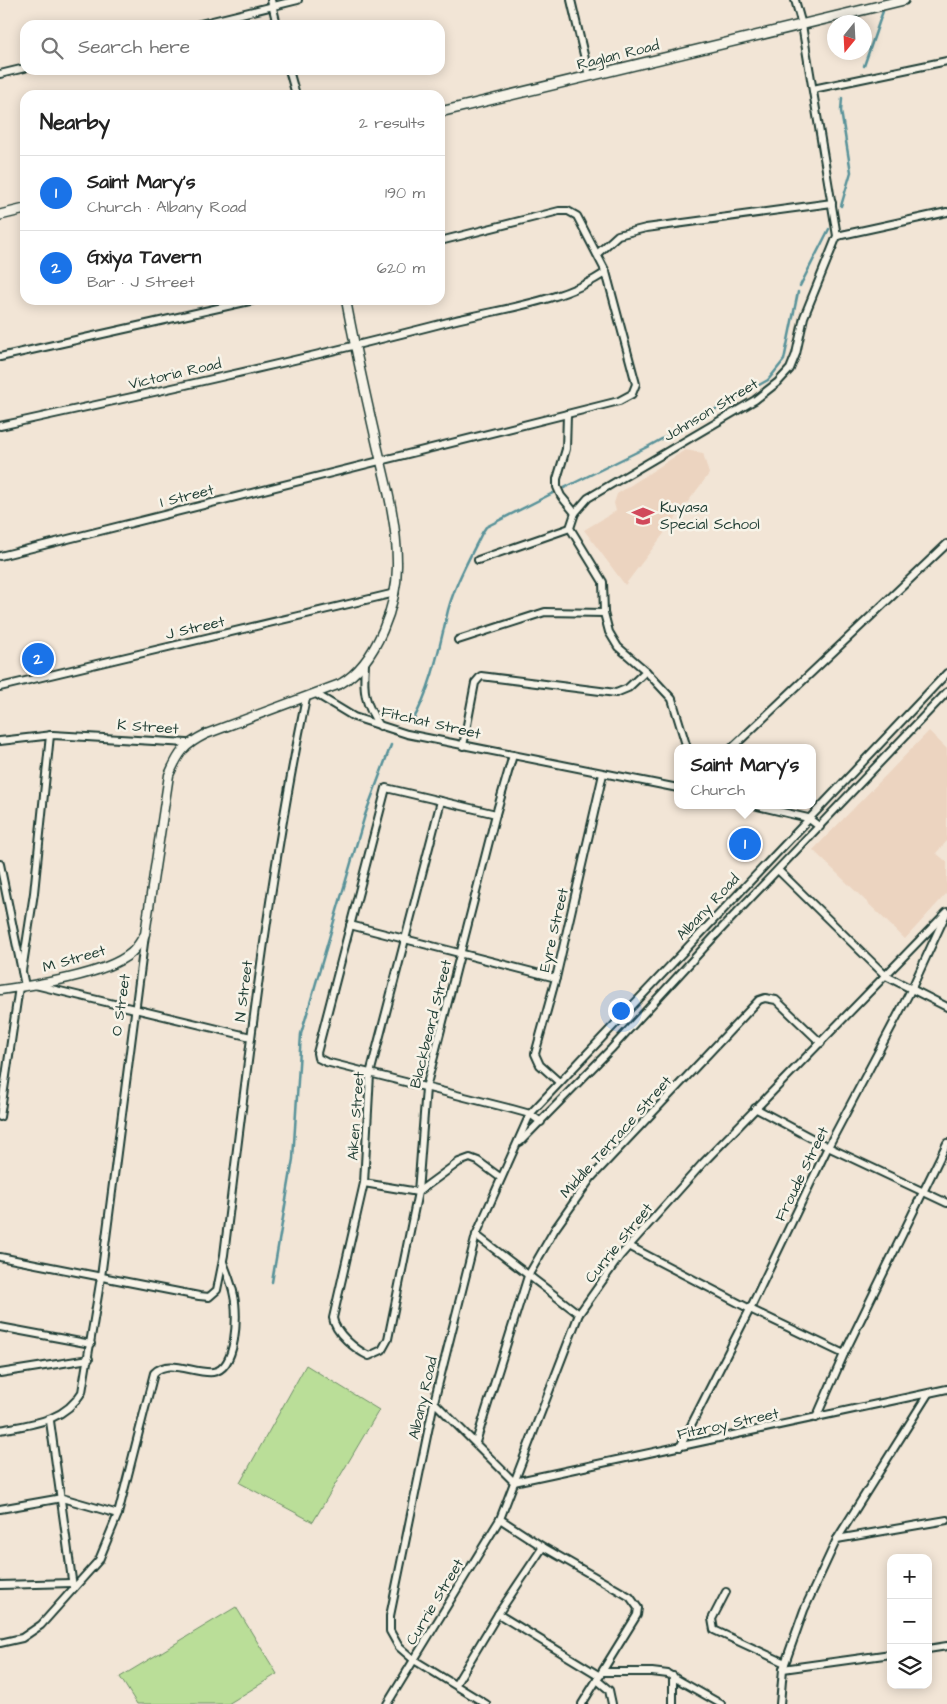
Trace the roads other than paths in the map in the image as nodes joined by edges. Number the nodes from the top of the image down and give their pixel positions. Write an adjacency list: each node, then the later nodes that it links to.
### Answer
1 (298, 0): 5 (street)
2 (571, 0): 13 (street)
3 (795, 0): 8 (street)
4 (904, 0): 8 (main road, Raglan Road)
5 (272, 3): 6 (street); 7 (street)
6 (213, 20)
7 (276, 20)
8 (802, 25): 13 (main road, Raglan Road); 14 (street)
9 (947, 61): 14 (street)
10 (20, 69): 11 (street)
11 (0, 74)
12 (290, 75): 15 (street)
13 (589, 76): 16 (main road, Raglan Road)
14 (813, 89): 17 (street)
15 (295, 90)
16 (445, 111)
17 (832, 204): 21 (street); 23 (street)
18 (20, 210): 20 (main road)
19 (947, 212): 21 (street)
20 (0, 215)
21 (837, 236): 32 (street, Johnson Street)
22 (445, 240): 23 (street, I Street)
23 (597, 254): 24 (street, I Street)
24 (606, 272): 27 (street, Victoria Road); 29 (street, I Street)
25 (232, 305): 28 (street)
26 (347, 305): 27 (street)
27 (355, 347): 30 (street, Victoria Road); 31 (street)
28 (0, 357)
29 (567, 414): 31 (street, I Street); 32 (street)
30 (0, 426)
31 (381, 460): 35 (street, I Street); 37 (street)
32 (575, 513): 33 (street, Johnson Street)
33 (570, 528): 36 (street); 38 (street)
34 (947, 544): 54 (street)
35 (0, 556)
36 (478, 560)
37 (395, 593): 40 (street); 43 (street, J Street)
38 (604, 613): 39 (street); 41 (street)
39 (458, 640)
40 (365, 664): 45 (street); 49 (street)
41 (646, 670): 53 (street); 55 (street)
42 (947, 673): 47 (street, Albany Road)
43 (0, 687)
44 (947, 692): 48 (street, Albany Road)
45 (316, 694): 46 (street, K Street); 49 (street, Fitchat Street)
46 (306, 698): 52 (street, K Street); 84 (street, N Street)
47 (923, 698): 48 (street); 57 (street, Albany Road)
48 (933, 707): 58 (street, Albany Road)
49 (380, 727): 55 (street, Fitchat Street)
50 (50, 735): 51 (street, K Street); 52 (street, K Street); 75 (street)
51 (0, 741)
52 (187, 743): 72 (street, O Street)
53 (686, 744)
54 (736, 744)
55 (463, 746): 56 (street, Fitchat Street)
56 (513, 755): 59 (street, Fitchat Street); 63 (street, Blackbeard Street)
57 (867, 757): 58 (street); 64 (street, Albany Road)
58 (878, 765): 65 (street, Albany Road)
59 (603, 774): 60 (street, Fitchat Street); 77 (street, Eyre Street)
60 (674, 787)
61 (441, 801): 63 (street); 70 (street); 73 (street, Aiken Street)
62 (770, 809): 64 (street)
63 (496, 814): 74 (street, Blackbeard Street)
64 (808, 818): 65 (street); 69 (street, Albany Road)
65 (820, 827): 67 (street, Albany Road)
66 (0, 867): 75 (street)
67 (779, 871): 71 (street, Albany Road); 76 (street)
68 (947, 912): 76 (street, Currie Street); 81 (street, Froude Street)
69 (714, 919): 71 (street); 85 (street, Albany Road)
70 (350, 925): 73 (street); 88 (street)
71 (723, 927): 87 (street, Albany Road)
72 (145, 934): 78 (street, M Street); 83 (street, O Street)
73 (406, 939): 74 (street); 88 (street, Aiken Street)
74 (462, 952): 77 (street); 90 (street, Blackbeard Street)
75 (22, 971): 79 (street)
76 (886, 976): 81 (street); 86 (street, Currie Street)
77 (556, 978): 89 (street, Eyre Street)
78 (34, 985): 79 (street, M Street); 83 (street)
79 (22, 986): 80 (street, M Street); 93 (street)
80 (0, 990)
81 (911, 990): 82 (street); 97 (street, Froude Street)
82 (947, 1007)
83 (134, 1010): 84 (street); 107 (street, O Street)
84 (251, 1037): 106 (street, N Street)
85 (601, 1039): 87 (street); 89 (street, Albany Road)
86 (821, 1043): 91 (street, Currie Street); 108 (street, Middle Terrace Street)
87 (611, 1049): 94 (street, Albany Road)
88 (370, 1074): 90 (street); 99 (street, Aiken Street)
89 (559, 1082): 92 (street, Albany Road)
90 (426, 1088): 92 (street); 101 (street, Blackbeard Street)
91 (755, 1108): 97 (street); 104 (street, Currie Street)
92 (530, 1114): 94 (street); 95 (street, Albany Road)
93 (0, 1116)
94 (542, 1122): 95 (street, Albany Road)
95 (519, 1143): 98 (street, Albany Road)
96 (947, 1143): 100 (street)
97 (828, 1147): 100 (street); 109 (street, Froude Street)
98 (501, 1178): 101 (street); 103 (street, Albany Road)
99 (364, 1183): 101 (street); 114 (street, Aiken Street)
100 (923, 1191): 102 (street); 113 (street)
101 (418, 1192): 114 (street, Blackbeard Street)
102 (947, 1203)
103 (476, 1235): 108 (street); 120 (street, Albany Road)
104 (629, 1246): 109 (street); 110 (street, Currie Street)
105 (0, 1257): 107 (street)
106 (223, 1260): 107 (street, N Street); 129 (street)
107 (101, 1276): 112 (street, O Street)
108 (528, 1276): 110 (street); 124 (street, Middle Terrace Street)
109 (750, 1309): 113 (street); 125 (street, Froude Street)
110 (579, 1314): 126 (street, Currie Street)
111 (0, 1327): 112 (street)
112 (91, 1344): 115 (street, O Street)
113 (844, 1354): 121 (street)
114 (374, 1355)
115 (88, 1359): 116 (street); 122 (street, O Street)
116 (0, 1373)
117 (947, 1383): 118 (street)
118 (945, 1390): 119 (street, Fitzroy Street)
119 (928, 1394): 121 (street, Fitzroy Street); 132 (street)
120 (434, 1402): 124 (street); 142 (street, Albany Road)
121 (816, 1418): 125 (street, Fitzroy Street)
122 (50, 1421): 123 (street); 127 (street)
123 (0, 1430)
124 (476, 1442): 126 (street)
125 (680, 1447): 126 (street, Fitzroy Street)
126 (514, 1482): 130 (street, Currie Street)
127 (62, 1498): 128 (street); 129 (street); 135 (street)
128 (0, 1509)
129 (118, 1514): 135 (street)
130 (500, 1518): 133 (street); 142 (street, Currie Street)
131 (947, 1520): 132 (street)
132 (837, 1539): 143 (street)
133 (544, 1547): 137 (street); 144 (street)
134 (0, 1585): 135 (street)
135 (73, 1585): 138 (street)
136 (726, 1592): 143 (street)
137 (498, 1614): 144 (street); 146 (street)
138 (0, 1643)
139 (947, 1646): 140 (street)
140 (932, 1648)
141 (887, 1654): 143 (street)
142 (414, 1660): 146 (street, Albany Road); 148 (street)
143 (784, 1666): 153 (street)
144 (600, 1676): 145 (street); 149 (street); 150 (street)
145 (673, 1676): 151 (street); 152 (street)
146 (456, 1684): 147 (street, Albany Road)
147 (484, 1703)
148 (387, 1704)
149 (582, 1704)
150 (612, 1704)
151 (673, 1704)
152 (722, 1704)
153 (780, 1704)

